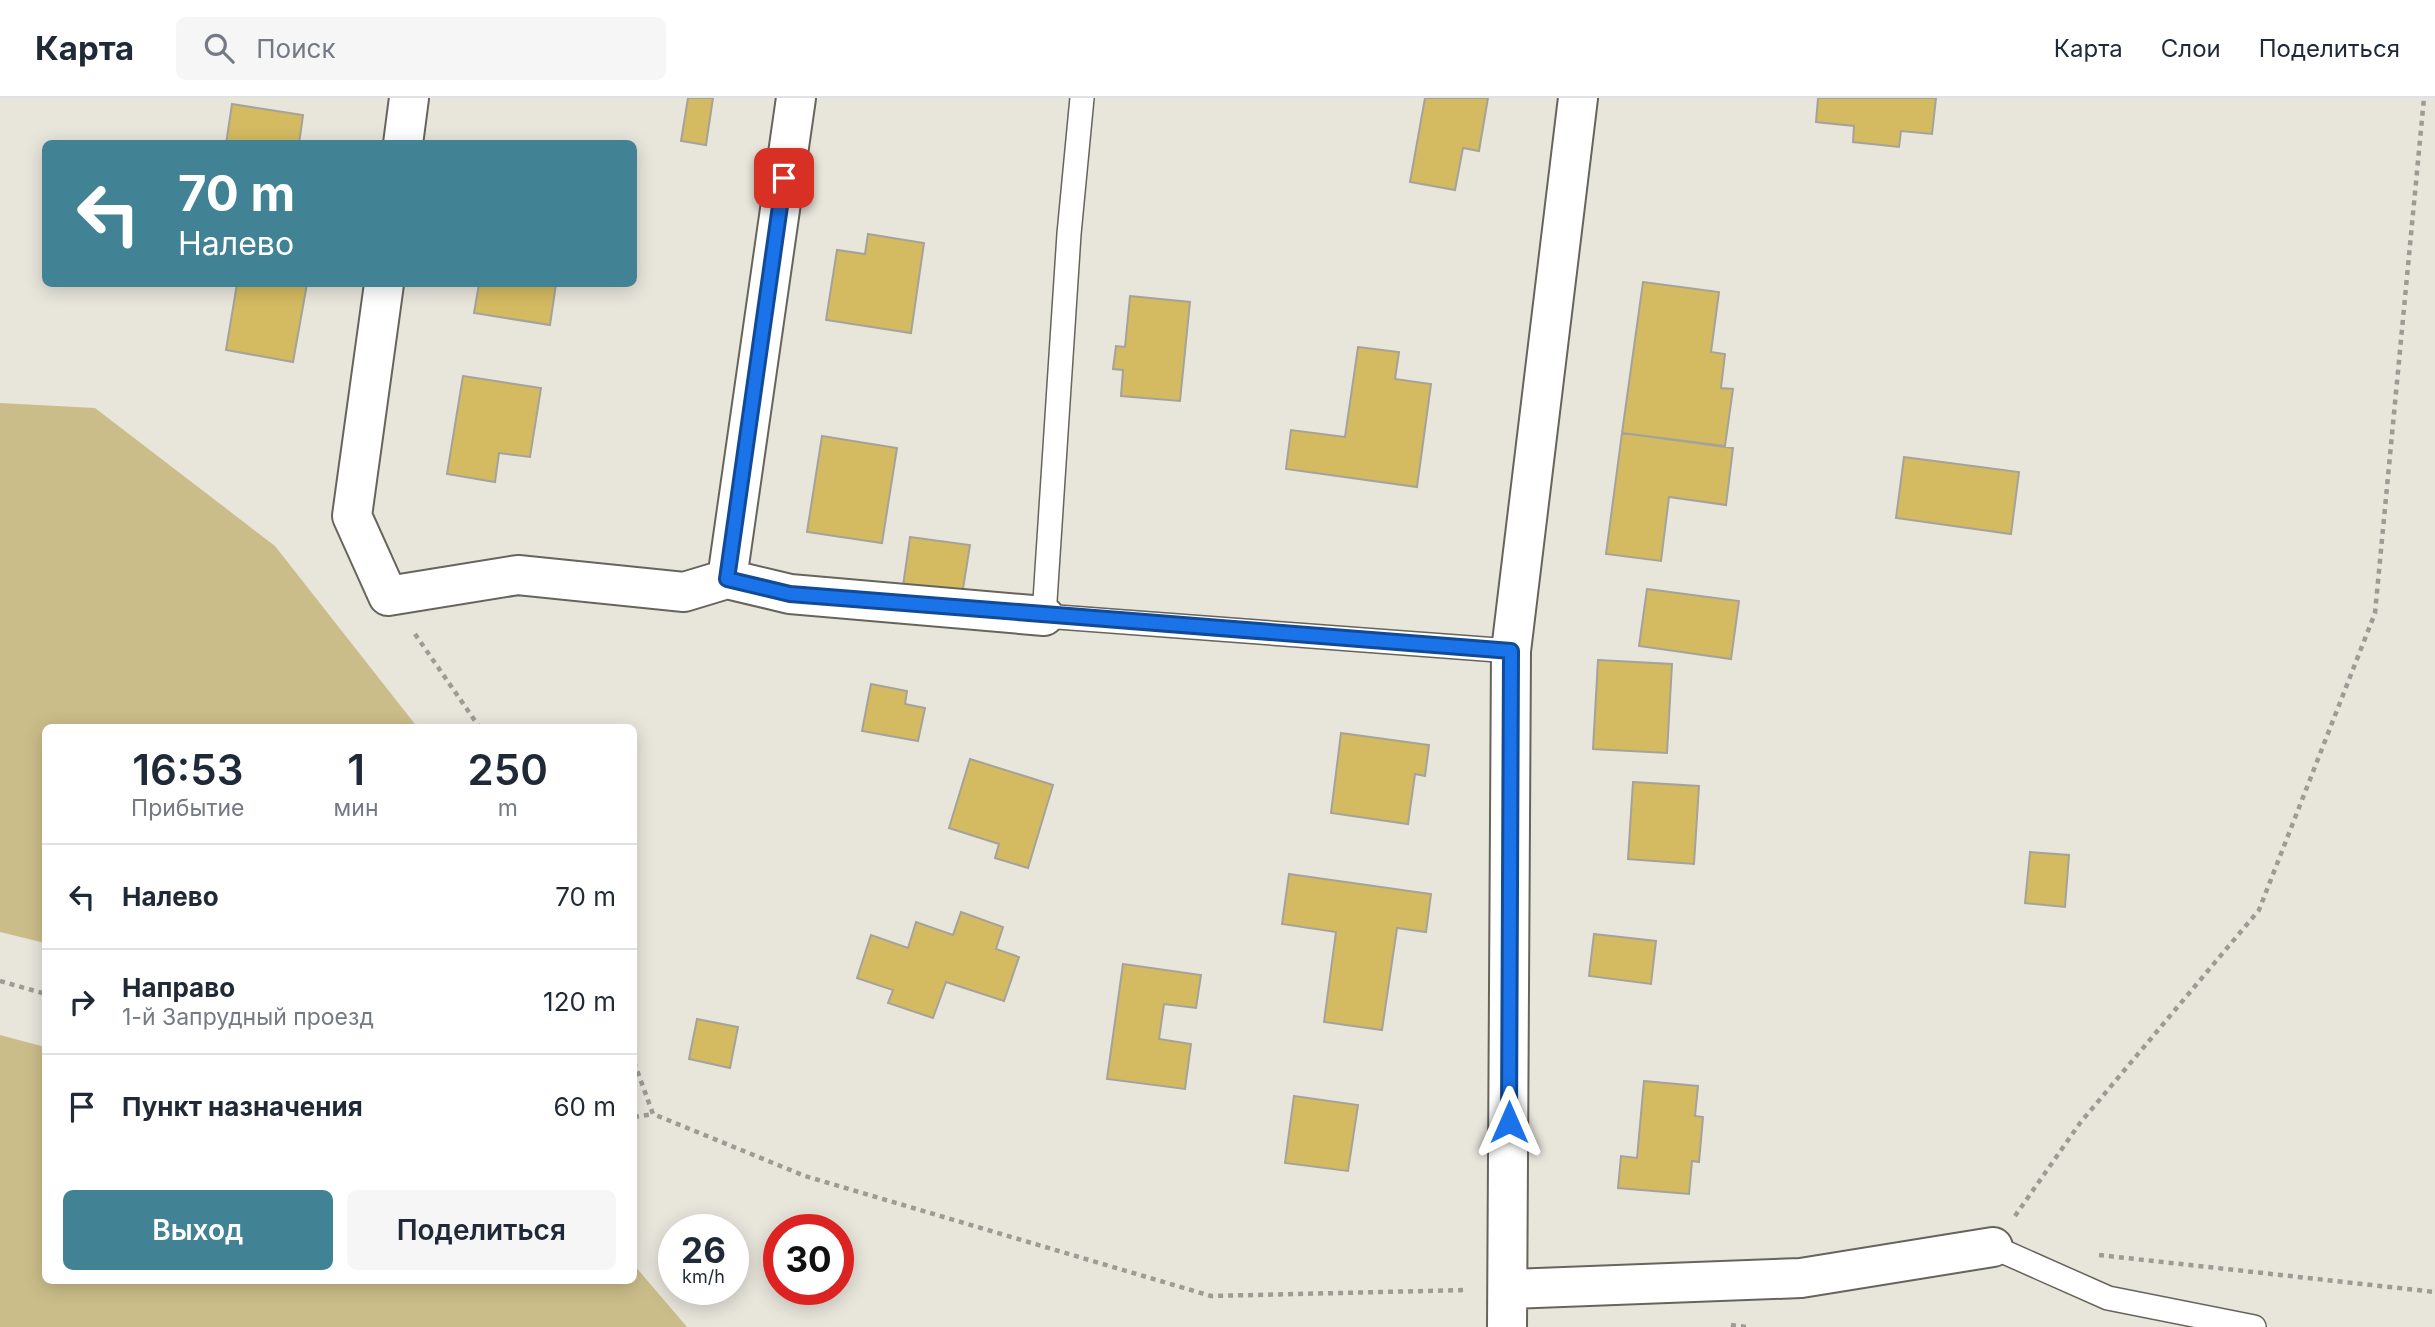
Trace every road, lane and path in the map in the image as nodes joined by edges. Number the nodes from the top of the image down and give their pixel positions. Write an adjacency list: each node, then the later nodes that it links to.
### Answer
1 (409, 98): 6 (street)
2 (796, 98): 8 (street)
3 (1082, 98): 10 (lane)
4 (1578, 98): 11 (street)
5 (2424, 98): 18 (path)
6 (404, 140)
7 (384, 287): 9 (street)
8 (727, 579): 9 (street); 10 (street)
9 (388, 596): 12 (path)
10 (1044, 616): 11 (lane)
11 (1511, 651): 20 (street)
12 (477, 724)
13 (0, 981): 14 (path)
14 (42, 992)
15 (637, 1070): 16 (path)
16 (653, 1114): 17 (path); 20 (path)
17 (637, 1117)
18 (1993, 1247): 20 (street); 23 (lane)
19 (2086, 1254): 21 (path)
20 (1508, 1289): 22 (street)
21 (2435, 1292)
22 (1507, 1327)
23 (2254, 1327)

